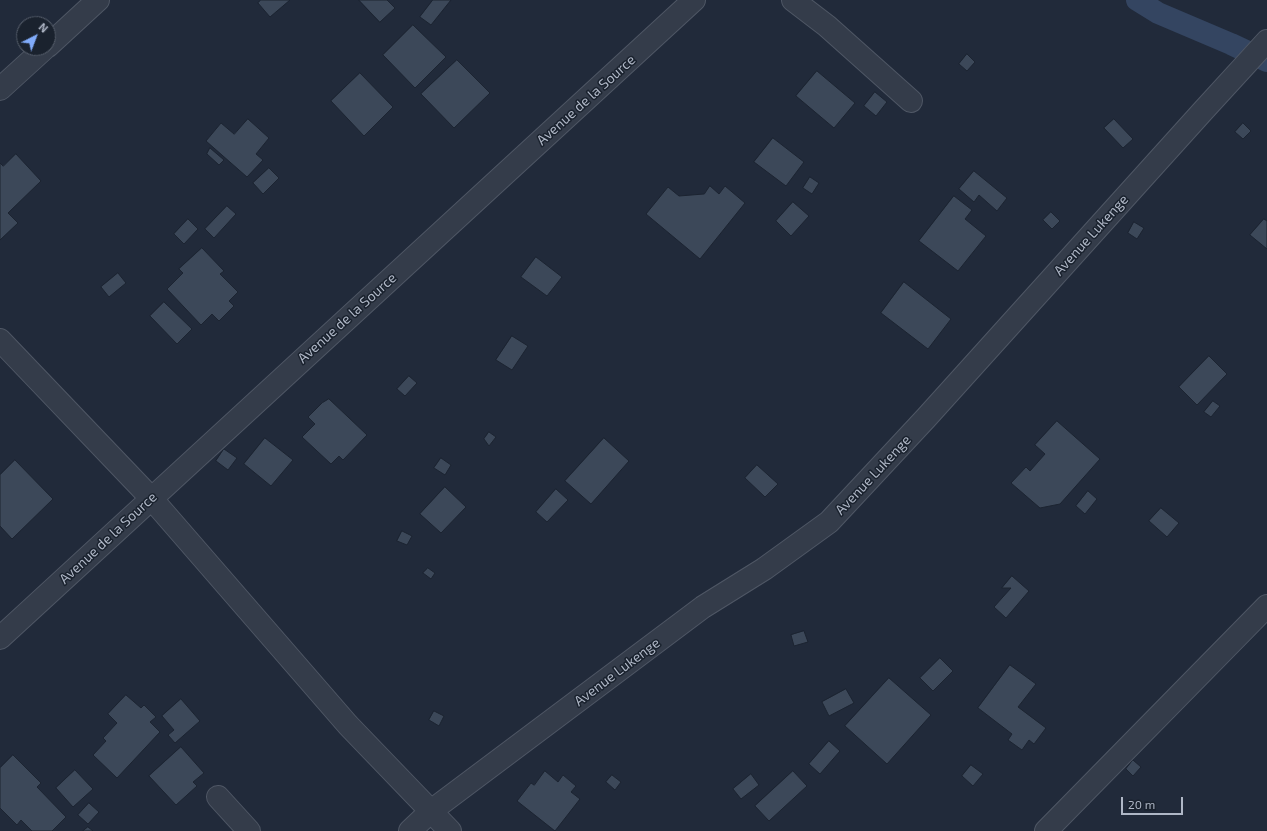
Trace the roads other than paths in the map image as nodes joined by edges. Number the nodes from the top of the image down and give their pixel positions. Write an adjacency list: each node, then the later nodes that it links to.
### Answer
1 (98, 0): 4 (street)
2 (694, 0): 10 (street, Avenue de la Source)
3 (793, 0): 8 (street)
4 (56, 39)
5 (1267, 41): 14 (street, Avenue Lukenge)
6 (36, 56): 7 (street)
7 (0, 89)
8 (911, 102)
9 (0, 340): 10 (street)
10 (151, 498): 12 (street, Avenue de la Source); 14 (street)
11 (1267, 606): 18 (street)
12 (0, 638)
13 (218, 797): 15 (street)
14 (431, 811): 16 (street, Avenue Lukenge); 17 (street)
15 (249, 831)
16 (410, 831)
17 (450, 831)
18 (1046, 831)

